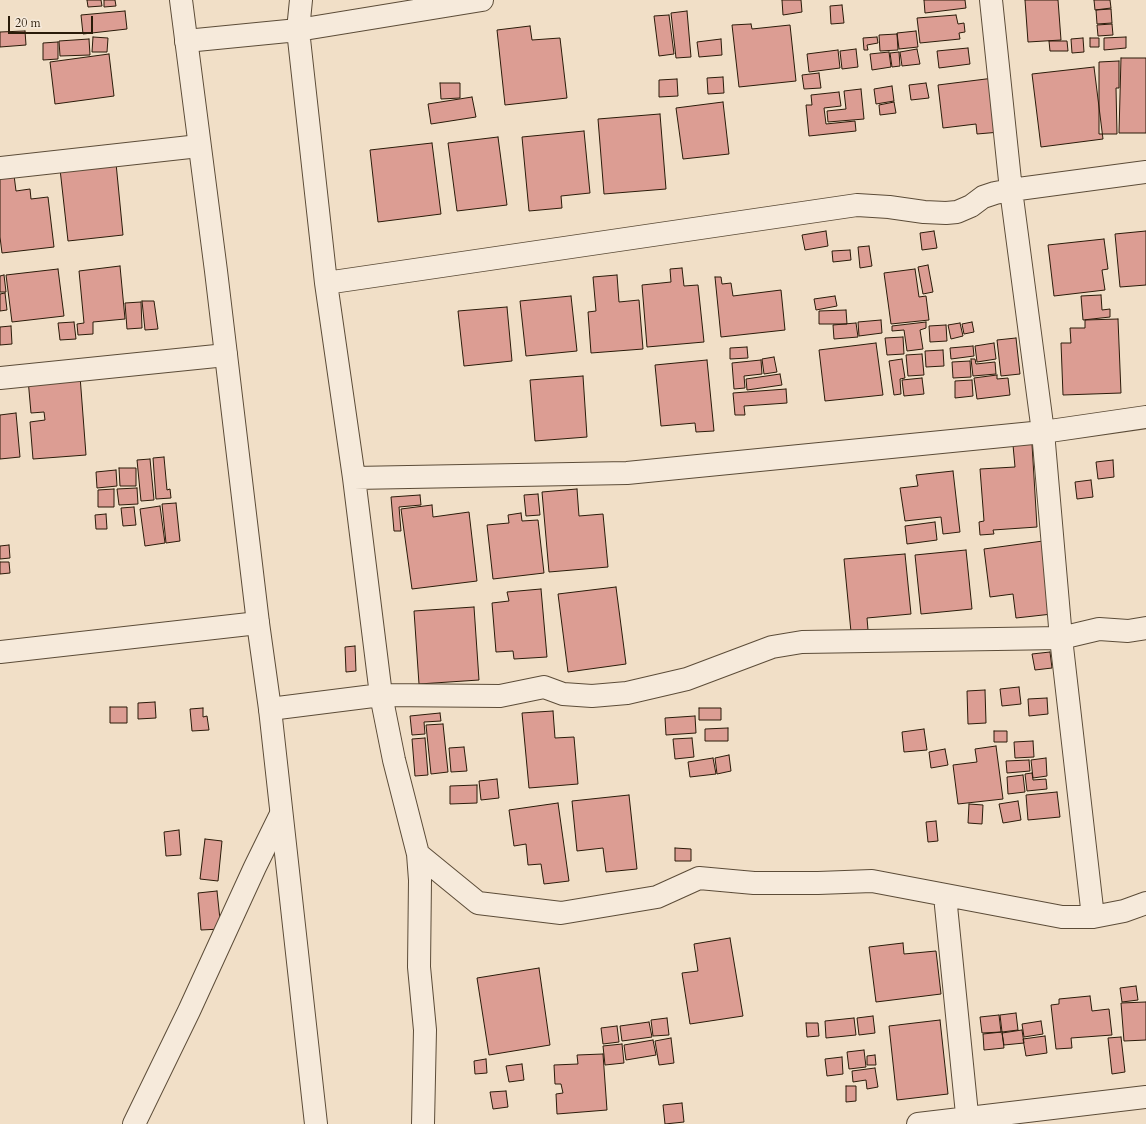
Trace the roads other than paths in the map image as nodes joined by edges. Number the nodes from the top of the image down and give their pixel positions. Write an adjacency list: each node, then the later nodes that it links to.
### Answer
1 (181, 0): 6 (street)
2 (300, 0): 5 (street)
3 (482, 0): 5 (street)
4 (991, 0): 10 (street)
5 (298, 30): 6 (street); 11 (street)
6 (186, 41): 7 (street)
7 (199, 146): 8 (street); 12 (street)
8 (0, 168)
9 (1146, 172): 10 (street)
10 (1011, 190): 11 (street); 15 (street)
11 (326, 283): 16 (street)
12 (226, 355): 13 (street); 17 (street)
13 (0, 378)
14 (1146, 418): 15 (street)
15 (1043, 432): 16 (street); 19 (street)
16 (354, 478): 21 (street)
17 (258, 623): 20 (street); 22 (street)
18 (1146, 628): 19 (street)
19 (1061, 638): 21 (street); 27 (street)
20 (0, 652)
21 (381, 695): 22 (street); 24 (street)
22 (270, 709): 23 (street)
23 (281, 814): 30 (street); 31 (street)
24 (418, 854): 25 (street); 32 (street)
25 (945, 896): 27 (street); 29 (street)
26 (1146, 903): 27 (street)
27 (1093, 917)
28 (1146, 1097): 29 (street)
29 (968, 1121): 33 (street)
30 (134, 1124)
31 (316, 1124)
32 (423, 1124)
33 (918, 1124)

